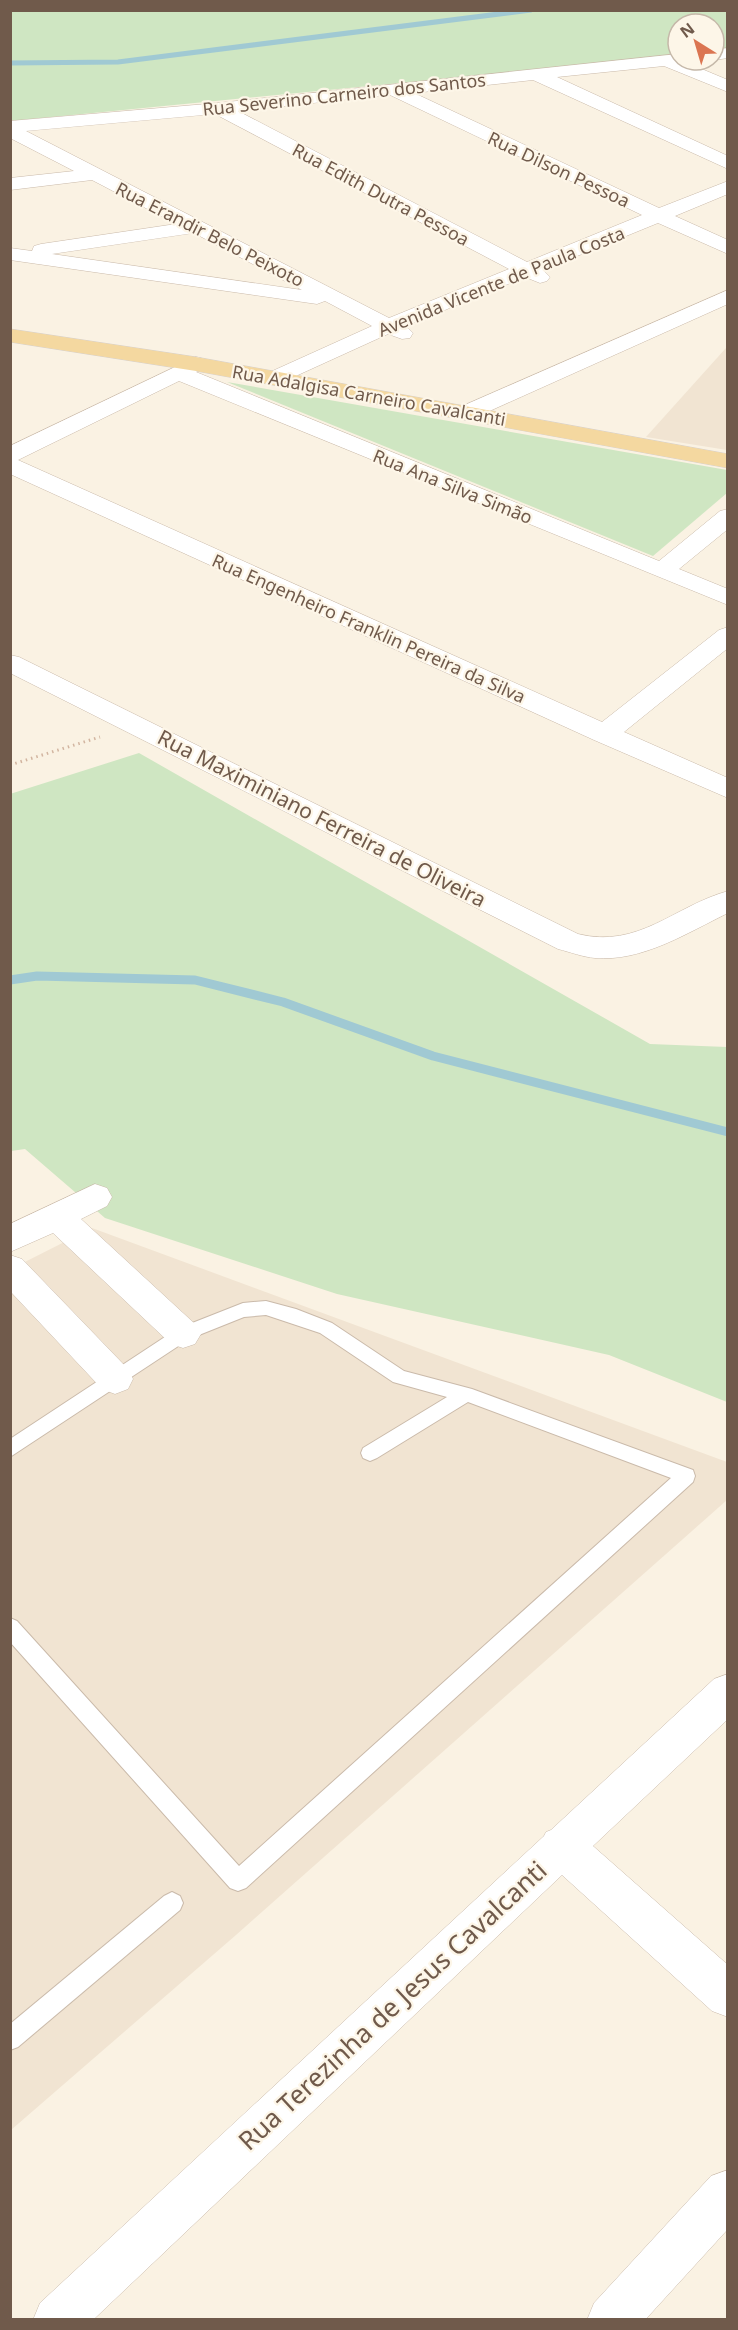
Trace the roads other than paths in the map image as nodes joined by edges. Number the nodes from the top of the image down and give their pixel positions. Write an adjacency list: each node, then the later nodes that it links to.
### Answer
1 (666, 61): 3 (street, Rua Severino Carneiro dos Santos)
2 (697, 72): 4 (street)
3 (533, 73): 5 (street, Rua Severino Carneiro dos Santos); 8 (street)
4 (728, 87)
5 (392, 89): 6 (street, Rua Severino Carneiro dos Santos); 13 (street, Rua Dilson Pessoa)
6 (218, 108): 7 (street, Rua Severino Carneiro dos Santos); 17 (street, Rua Edith Dutra Pessoa)
7 (10, 129): 9 (street, Rua Erandir Belo Peixoto)
8 (728, 163)
9 (95, 174): 10 (street); 14 (street, Rua Erandir Belo Peixoto)
10 (10, 184)
11 (728, 187): 13 (street, Avenida Vicente de Paula Costa)
12 (728, 200): 13 (street, Avenida Vicente de Paula Costa)
13 (666, 219): 15 (street, Rua Dilson Pessoa); 17 (street, Avenida Vicente de Paula Costa)
14 (196, 227): 16 (street); 19 (street, Rua Erandir Belo Peixoto)
15 (728, 248)
16 (15, 259): 19 (street)
17 (535, 274): 20 (street, Avenida Vicente de Paula Costa); 22 (street, Avenida Vicente de Paula Costa)
18 (728, 296): 26 (street)
19 (340, 301): 20 (street, Rua Erandir Belo Peixoto)
20 (388, 326): 22 (street, Rua Erandir Belo Peixoto); 24 (street, Avenida Vicente de Paula Costa)
21 (10, 335): 23 (main road, Rua Adalgisa Carneiro Cavalcanti)
22 (409, 337): 25 (street, Avenida Vicente de Paula Costa)
23 (188, 369): 24 (main road, Rua Adalgisa Carneiro Cavalcanti); 27 (street); 31 (street, Rua Ana Silva Simão)
24 (276, 378): 25 (main road, Rua Adalgisa Carneiro Cavalcanti)
25 (305, 384): 26 (main road, Rua Adalgisa Carneiro Cavalcanti)
26 (466, 413): 28 (main road, Rua Adalgisa Carneiro Cavalcanti)
27 (10, 455)
28 (724, 457)
29 (10, 465): 35 (street, Rua Engenheiro Franklin Pereira da Silva)
30 (728, 516): 31 (street)
31 (662, 571): 32 (street, Rua Ana Silva Simão)
32 (728, 598)
33 (728, 635): 35 (street)
34 (10, 663): 37 (street, Rua Maximiniano Ferreira de Oliveira)
35 (603, 734): 36 (street, Rua Engenheiro Franklin Pereira da Silva)
36 (728, 789)
37 (728, 901)
38 (95, 1197): 39 (street)
39 (56, 1216): 40 (street); 42 (street)
40 (10, 1239)
41 (13, 1276): 43 (street)
42 (183, 1334): 43 (lane); 44 (lane)
43 (115, 1379): 45 (lane)
44 (466, 1394): 46 (lane); 47 (lane)
45 (10, 1449)
46 (370, 1453)
47 (10, 1627)
48 (728, 1692): 49 (street, Rua Terezinha de Jesus Cavalcanti)
49 (561, 1846): 51 (street); 54 (street, Rua Terezinha de Jesus Cavalcanti)
50 (172, 1903): 52 (lane)
51 (728, 1995)
52 (10, 2039)
53 (728, 2193): 55 (street)
54 (57, 2319)
55 (611, 2319)

